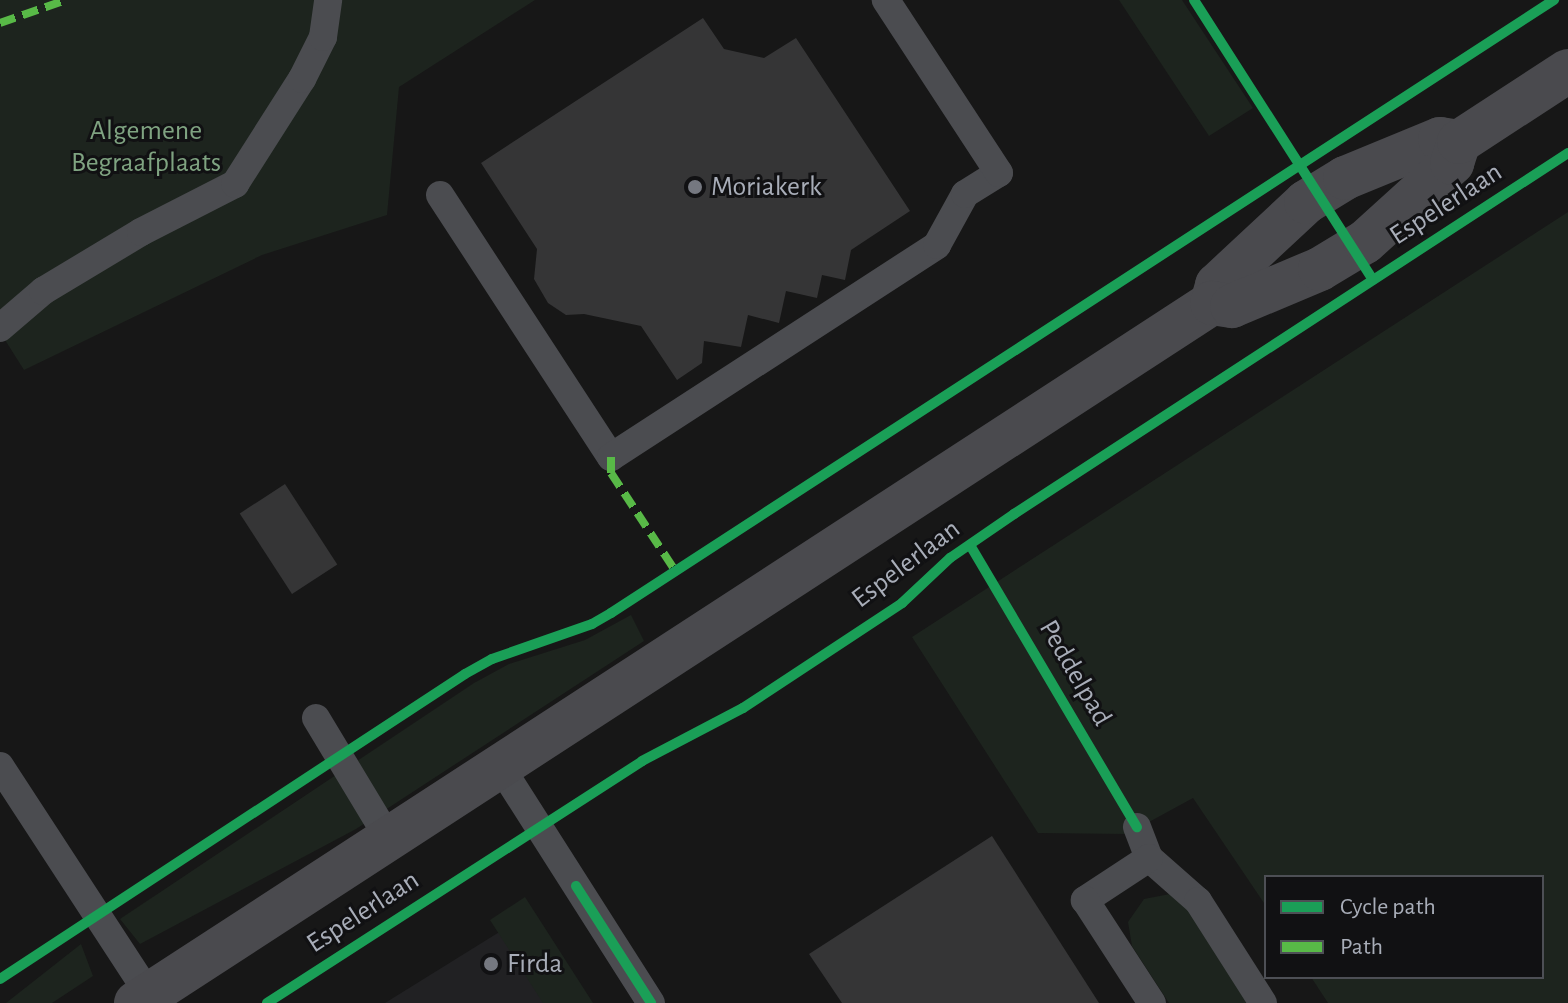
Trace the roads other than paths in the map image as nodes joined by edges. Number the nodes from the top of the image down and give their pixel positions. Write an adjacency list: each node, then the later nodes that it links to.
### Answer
1 (328, 0): 7 (lane)
2 (886, 0): 5 (lane)
3 (1568, 71): 4 (main road, Espelerlaan)
4 (1459, 142): 6 (main road, Espelerlaan); 6 (main road, Espelerlaan)
5 (440, 195)
6 (1212, 303): 10 (main road, Espelerlaan)
7 (0, 328)
8 (316, 718): 12 (lane)
9 (0, 766): 14 (lane)
10 (500, 766): 12 (main road, Espelerlaan); 15 (lane)
11 (1137, 827): 13 (lane)
12 (389, 839): 14 (main road, Espelerlaan)
13 (1149, 858): 16 (lane); 17 (lane)
14 (143, 999)
15 (651, 1003)
16 (1152, 1003)
17 (1263, 1003)

